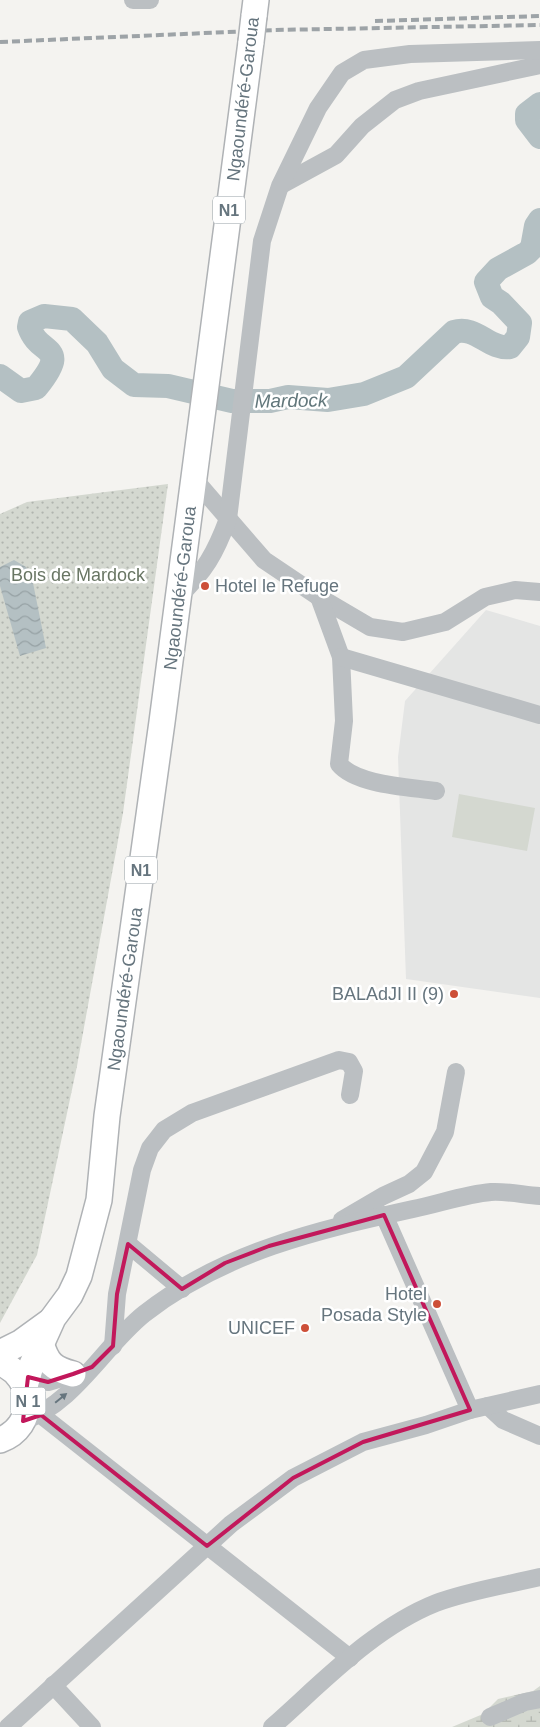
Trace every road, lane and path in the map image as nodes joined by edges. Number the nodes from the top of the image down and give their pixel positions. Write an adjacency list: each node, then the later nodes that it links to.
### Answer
1 (133, 0): 2 (street)
2 (150, 0)
3 (255, 8): 7 (highway, Ngaoundéré-Garoua / N1, bridge)
4 (540, 50): 6 (street)
5 (540, 64): 6 (street)
6 (280, 186): 8 (street)
7 (194, 479): 8 (street); 10 (highway, Ngaoundéré-Garoua / N1)
8 (228, 519): 10 (street); 11 (street)
9 (540, 592): 11 (street)
10 (178, 597): 22 (highway, Ngaoundéré-Garoua / N1)
11 (319, 597): 12 (street)
12 (341, 657): 13 (street); 14 (street)
13 (540, 715)
14 (436, 791)
15 (456, 1072): 19 (street)
16 (350, 1095): 20 (street)
17 (540, 1196): 18 (street)
18 (384, 1215): 19 (street); 31 (street)
19 (332, 1227): 21 (street)
20 (128, 1244): 21 (street); 24 (street)
21 (182, 1289): 24 (street)
22 (53, 1318): 23 (highway, Ngaoundéré-Garoua / N1); 25 (highway, Ngaoundéré-Garoua / N1)
23 (41, 1343): 27 (highway); 28 (highway, Ngaoundéré-Garoua / N1)
24 (113, 1346): 27 (street)
25 (0, 1353)
26 (0, 1363): 28 (highway, N 1)
27 (82, 1371): 28 (street); 32 (street, one-way to 27)
28 (27, 1382): 32 (highway, N 1)
29 (540, 1394): 30 (street)
30 (488, 1406): 31 (street); 33 (street)
31 (470, 1410): 35 (street)
32 (32, 1418): 34 (highway, N 1); 35 (street)
33 (540, 1436)
34 (0, 1440)
35 (208, 1546): 37 (street); 38 (street)
36 (540, 1577): 37 (street)
37 (350, 1658): 43 (street)
38 (54, 1686): 41 (street); 42 (street)
39 (540, 1699): 40 (street)
40 (490, 1717)
41 (8, 1727)
42 (92, 1727)
43 (272, 1727)

